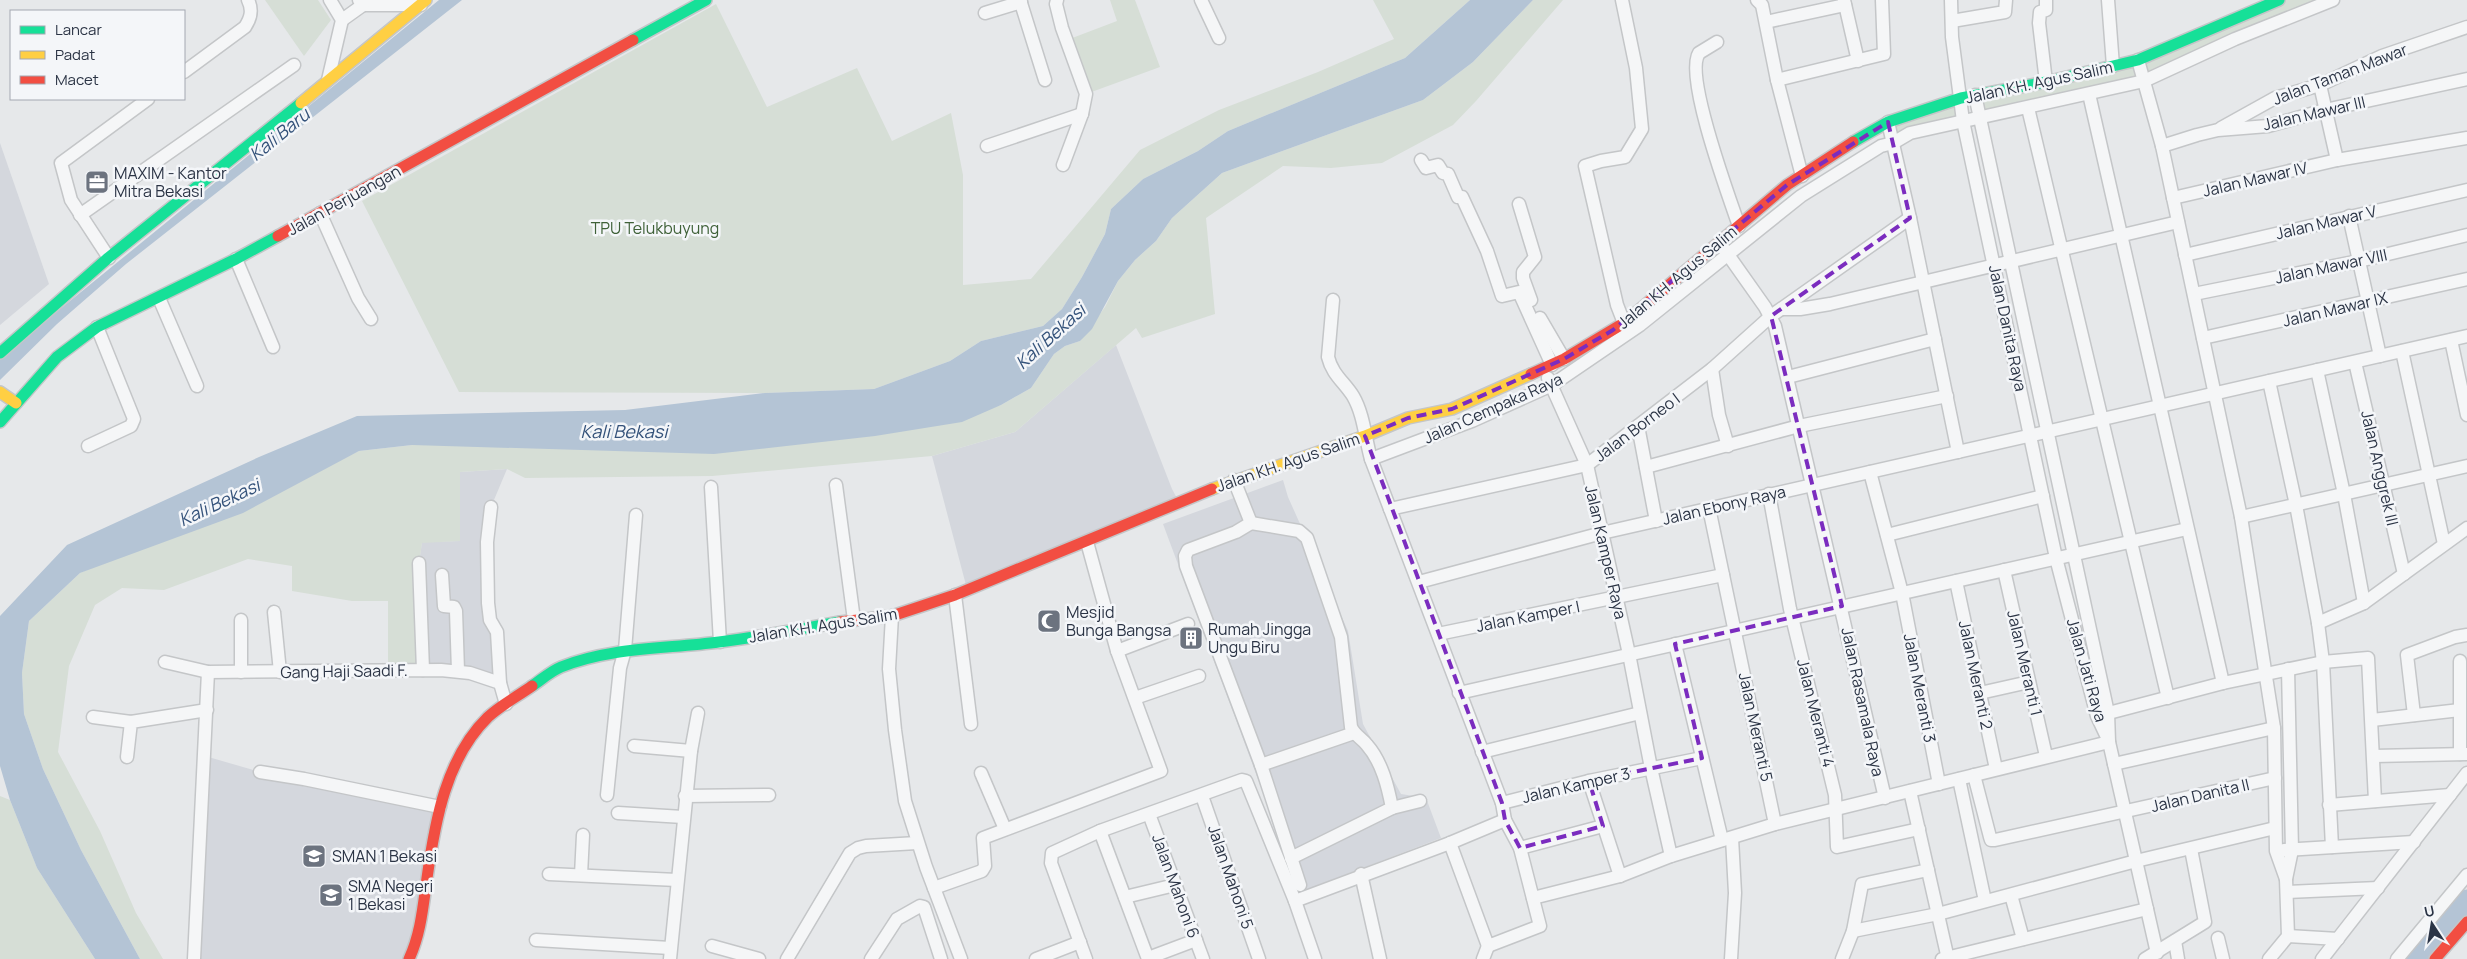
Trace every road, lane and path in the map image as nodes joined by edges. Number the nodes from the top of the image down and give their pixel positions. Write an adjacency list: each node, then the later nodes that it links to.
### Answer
1 (248, 0): 30 (street)
2 (330, 0): 20 (street)
3 (706, 0): 60 (street, Jalan Perjuangan)
4 (1057, 0): 44 (street)
5 (1201, 0): 24 (street)
6 (1622, 0): 85 (street)
7 (1882, 0): 27 (street)
8 (1951, 0): 21 (street, Jalan Danita Raya)
9 (2006, 0): 21 (street)
10 (2046, 0): 35 (street)
11 (2108, 0): 29 (street)
12 (2279, 0): 26 (street, Jalan KH. Agus Salim)
13 (2333, 0): 34 (street, Jalan Cempaka Raya)
14 (1021, 1): 19 (street); 32 (street)
15 (361, 2): 16 (street); 20 (street)
16 (423, 2): 36 (street)
17 (1762, 2): 22 (street)
18 (1844, 2): 22 (street); 27 (street)
19 (985, 13)
20 (342, 20): 36 (street)
21 (1952, 21): 40 (street, Jalan Danita Raya)
22 (1766, 22): 33 (street)
23 (2467, 27): 37 (street, Jalan Taman Mawar)
24 (1219, 38)
25 (1717, 42): 65 (street)
26 (2138, 60): 29 (street, Jalan KH. Agus Salim); 34 (street)
27 (1858, 61): 33 (street)
28 (294, 65): 61 (street)
29 (2113, 66): 35 (street, Jalan KH. Agus Salim)
30 (185, 71)
31 (2467, 79): 43 (street, Jalan Mawar III)
32 (1046, 80)
33 (1777, 80): 56 (street)
34 (2144, 81): 38 (street, Jalan Cempaka Raya); 52 (street)
35 (2046, 82): 39 (street, Jalan KH. Agus Salim)
36 (328, 83): 72 (street)
37 (2320, 85): 43 (street); 48 (street, Jalan Taman Mawar)
38 (2089, 94): 42 (street, Jalan Cempaka Raya); 66 (street)
39 (1975, 95): 40 (street, Jalan KH. Agus Salim); 45 (street, Jalan Danita Raya)
40 (1961, 98): 46 (street, Jalan Danita Raya); 47 (street, Jalan KH. Agus Salim)
41 (147, 100): 61 (street)
42 (2028, 108): 45 (street, Jalan Cempaka Raya); 69 (street)
43 (2326, 110): 48 (street, Jalan Mawar III); 54 (street)
44 (1082, 114): 51 (street); 55 (street)
45 (1979, 118): 46 (street, Jalan Cempaka Raya); 75 (street, Jalan Danita Raya)
46 (1963, 121): 50 (street, Jalan Cempaka Raya); 76 (street, Jalan Danita Raya)
47 (1888, 122): 50 (street); 56 (street, Jalan KH. Agus Salim)
48 (2218, 130): 52 (street, Jalan Mawar III)
49 (2467, 138): 54 (street, Jalan Mawar IV)
50 (1893, 143): 63 (street); 70 (street, Jalan Cempaka Raya)
51 (987, 146)
52 (2162, 146): 58 (street)
53 (1421, 160): 97 (street, Jalan Kamper Raya)
54 (2337, 160): 58 (street, Jalan Mawar IV)
55 (1063, 165)
56 (1802, 176): 65 (street, Jalan KH. Agus Salim)
57 (2467, 190): 62 (street, Jalan Mawar V)
58 (2173, 198): 64 (street)
59 (1519, 204): 95 (street)
60 (320, 213): 73 (street, Jalan Perjuangan); 84 (street)
61 (80, 215): 72 (street)
62 (2349, 216): 71 (street, Jalan Mawar V); 74 (street)
63 (1910, 218): 78 (street); 83 (street, Jalan Borneo I)
64 (2178, 222): 66 (street); 71 (street)
65 (1739, 226): 68 (street, Jalan KH. Agus Salim)
66 (2120, 234): 69 (street); 108 (street)
67 (2467, 235): 74 (street, Jalan Mawar VIII)
68 (1717, 243): 70 (street, Jalan Rasamala Raya); 85 (street, Jalan KH. Agus Salim)
69 (2062, 248): 75 (street); 110 (street)
70 (1728, 255): 83 (street, Jalan Rasamala Raya); 102 (street, Jalan Cempaka Raya)
71 (2185, 255): 79 (street)
72 (109, 258): 93 (street)
73 (236, 259): 80 (street, Jalan Perjuangan); 91 (street)
74 (2359, 261): 79 (street, Jalan Mawar VIII); 82 (street)
75 (2011, 262): 76 (street); 114 (street, Jalan Danita Raya)
76 (1995, 266): 78 (street); 116 (street, Jalan Danita Raya)
77 (2467, 279): 82 (street, Jalan Mawar IX)
78 (1924, 282): 83 (street); 89 (street)
79 (2194, 294): 88 (street)
80 (159, 298): 86 (street, Jalan Perjuangan); 103 (street)
81 (1334, 300): 115 (street)
82 (2367, 302): 88 (street, Jalan Mawar IX); 94 (street)
83 (1776, 312): 98 (street, Jalan Borneo I); 100 (street, Jalan Rasamala Raya)
84 (370, 319)
85 (1624, 323): 95 (street, Jalan KH. Agus Salim)
86 (98, 328): 107 (street, Jalan Perjuangan); 117 (street)
87 (2467, 336): 90 (street, Jalan Ebony Raya)
88 (2203, 338): 105 (street)
89 (1935, 339): 100 (street); 106 (street)
90 (2451, 340): 92 (street, Jalan Ebony Raya); 109 (street)
91 (273, 346)
92 (2402, 351): 94 (street, Jalan Ebony Raya); 125 (street)
93 (0, 353)
94 (2380, 356): 96 (street, Jalan Ebony Raya)
95 (1564, 359): 97 (street, Jalan KH. Agus Salim)
96 (2356, 362): 99 (street, Jalan Ebony Raya); 129 (street, Jalan Anggrek III)
97 (1547, 367): 102 (street, Jalan Kamper Raya); 115 (street, Jalan KH. Agus Salim)
98 (1712, 369): 112 (street, Jalan Borneo I); 118 (street)
99 (2317, 370): 101 (street, Jalan Ebony Raya); 132 (street)
100 (1788, 377): 113 (street, Jalan Rasamala Raya)
101 (2270, 381): 105 (street, Jalan Ebony Raya); 134 (street)
102 (1552, 385): 120 (street, Jalan Cempaka Raya); 121 (street, Jalan Kamper Raya)
103 (197, 386)
104 (0, 392): 107 (street)
105 (2215, 394): 108 (street, Jalan Ebony Raya); 139 (street)
106 (1947, 396): 113 (street); 119 (street)
107 (16, 403): 111 (street, Jalan Perjuangan)
108 (2160, 406): 110 (street, Jalan Ebony Raya); 143 (street)
109 (2467, 415)
110 (2101, 420): 114 (street, Jalan Ebony Raya); 147 (street)
111 (0, 422)
112 (1638, 426): 121 (street, Jalan Borneo I); 123 (street)
113 (1799, 426): 118 (street); 128 (street, Jalan Rasamala Raya)
114 (2046, 432): 116 (street, Jalan Ebony Raya); 149 (street, Jalan Danita Raya)
115 (1365, 436): 120 (street); 126 (street, Jalan KH. Agus Salim)
116 (2031, 436): 119 (street, Jalan Ebony Raya); 133 (street, Jalan Danita Raya)
117 (88, 446)
118 (1728, 446): 123 (street)
119 (1958, 452): 124 (street, Jalan Ebony Raya)
120 (1371, 459): 137 (street)
121 (1586, 465): 137 (street, Jalan Borneo I); 144 (street, Jalan Kamper Raya)
122 (2467, 466): 125 (street)
123 (1646, 467): 140 (street)
124 (1870, 472): 128 (street, Jalan Ebony Raya); 145 (street, Jalan Meranti 3)
125 (2428, 475): 129 (street); 148 (street)
126 (1234, 480): 141 (street); 146 (street, Jalan KH. Agus Salim)
127 (836, 485): 167 (street)
128 (1813, 485): 131 (street, Jalan Ebony Raya); 162 (street, Jalan Rasamala Raya)
129 (2385, 485): 132 (street); 153 (street, Jalan Anggrek III)
130 (711, 487): 173 (street)
131 (1769, 494): 136 (street, Jalan Ebony Raya); 165 (street, Jalan Meranti 4)
132 (2344, 494): 134 (street); 161 (street)
133 (2043, 496): 145 (street); 150 (street, Jalan Danita Raya)
134 (2296, 505): 139 (street); 168 (street)
135 (490, 507): 190 (street)
136 (1709, 508): 140 (street, Jalan Ebony Raya); 155 (street, Jalan Meranti 5)
137 (1390, 509): 157 (street)
138 (636, 515): 175 (street)
139 (2241, 517): 187 (street)
140 (1656, 520): 144 (street, Jalan Ebony Raya)
141 (1251, 523): 208 (street); 219 (street)
142 (2467, 528): 148 (street)
143 (2187, 529): 147 (street); 191 (street)
144 (1602, 533): 157 (street, Jalan Ebony Raya); 160 (street, Jalan Kamper Raya)
145 (1887, 535): 158 (street, Jalan Meranti 3)
146 (1087, 542): 159 (street, Jalan KH. Agus Salim); 176 (street)
147 (2131, 542): 149 (street); 195 (street)
148 (2444, 544): 153 (street)
149 (2072, 555): 150 (street); 201 (street, Jalan Jati Raya)
150 (2056, 558): 152 (street); 201 (street, Jalan Jati Raya)
151 (419, 563): 182 (street)
152 (2004, 570): 156 (street); 189 (street, Jalan Meranti 1)
153 (2404, 574): 161 (street)
154 (442, 575): 183 (street)
155 (1723, 575): 160 (street, Jalan Kamper I); 170 (street, Jalan Meranti 5)
156 (1956, 581): 158 (street); 193 (street, Jalan Meranti 2)
157 (1419, 582): 171 (street)
158 (1902, 593): 162 (street); 229 (street, Jalan Meranti 3)
159 (954, 595): 164 (street, Jalan KH. Agus Salim); 206 (street)
160 (1617, 598): 171 (street, Jalan Kamper I); 177 (street, Jalan Kamper Raya)
161 (2364, 603): 168 (street)
162 (1842, 606): 165 (street); 236 (street, Jalan Rasamala Raya)
163 (274, 612): 186 (street)
164 (892, 616): 167 (street, Jalan KH. Agus Salim); 258 (street)
165 (1792, 618): 170 (street); 243 (street, Jalan Meranti 4)
166 (241, 620): 185 (street)
167 (854, 620): 173 (street, Jalan KH. Agus Salim)
168 (2318, 623): 180 (street)
169 (1188, 624): 176 (street)
170 (1735, 630): 174 (street); 249 (street, Jalan Meranti 5)
171 (1438, 634): 192 (street)
172 (2467, 636): 202 (street)
173 (720, 642): 175 (street, Jalan KH. Agus Salim)
174 (1675, 644): 177 (street); 217 (street)
175 (625, 650): 196 (street, Jalan KH. Agus Salim); 231 (street)
176 (1117, 651): 194 (street)
177 (1630, 654): 192 (street); 200 (street, Jalan Kamper Raya)
178 (2460, 661): 198 (street)
179 (165, 662): 184 (street, Gang Haji Saadi F.)
180 (2323, 662): 181 (street); 204 (street); 240 (street)
181 (2288, 669): 187 (street); 263 (street)
182 (422, 670): 183 (street, Gang Haji Saadi F.); 186 (street, Gang Haji Saadi F.)
183 (458, 671): 190 (street, Gang Haji Saadi F.)
184 (208, 672): 185 (street, Gang Haji Saadi F.); 197 (street)
185 (240, 672): 186 (street, Gang Haji Saadi F.)
186 (280, 672)
187 (2267, 674): 191 (street); 207 (street)
188 (1199, 676): 194 (street)
189 (2029, 682): 193 (street); 214 (street, Jalan Meranti 1)
190 (500, 683): 196 (street)
191 (2223, 683): 195 (street)
192 (1459, 693): 212 (street)
193 (1980, 693): 221 (street, Jalan Meranti 2)
194 (1135, 698): 252 (street)
195 (2168, 698): 201 (street)
196 (506, 704): 241 (street, Jalan KH. Agus Salim)
197 (207, 710): 205 (street); 304 (street)
198 (2460, 710): 202 (street); 213 (street)
199 (698, 712): 211 (street)
200 (1640, 713): 212 (street); 220 (street, Jalan Kamper Raya)
201 (2102, 714): 209 (street, Jalan Jati Raya)
202 (2414, 715): 204 (street)
203 (93, 717): 205 (street)
204 (2372, 720): 215 (street)
205 (131, 722): 216 (street)
206 (971, 724)
207 (2274, 728): 218 (street); 226 (street)
208 (1354, 733): 219 (street); 242 (street)
209 (2109, 742): 214 (street); 218 (street, Jalan Jati Raya)
210 (634, 746): 211 (street)
211 (691, 751): 234 (street)
212 (1482, 752): 239 (street)
213 (2463, 754): 215 (street)
214 (2046, 756): 221 (street)
215 (2374, 756): 238 (street)
216 (128, 757)
217 (1702, 758): 220 (street, Jalan Kamper 3); 256 (street)
218 (2114, 764): 244 (street, Jalan Jati Raya)
219 (1261, 765): 266 (street)
220 (1651, 768): 228 (street, Jalan Kamper 3); 265 (street, Jalan Kamper Raya)
221 (1996, 769): 225 (street)
222 (260, 772): 241 (street)
223 (981, 774): 252 (street)
224 (2467, 774): 233 (street)
225 (1974, 775): 227 (street); 244 (street, Jalan Danita II)
226 (2275, 778): 244 (street, Jalan Danita II); 251 (street)
227 (1959, 779): 229 (street); 285 (street)
228 (1588, 781): 239 (street, Jalan Kamper 3); 250 (street)
229 (1939, 784): 230 (street)
230 (1910, 791): 236 (street); 253 (street)
231 (607, 795)
232 (769, 795): 234 (street)
233 (2450, 795): 238 (street); 257 (street)
234 (685, 796): 247 (street)
235 (1202, 796): 246 (street); 284 (street); 314 (street, Jalan Mahoni 5)
236 (1885, 798): 243 (street)
237 (1420, 801): 242 (street)
238 (2375, 801): 240 (street)
239 (1502, 802): 248 (street)
240 (2329, 805): 260 (street)
241 (440, 807): 305 (street, Jalan KH. Agus Salim)
242 (1392, 808): 266 (street)
243 (1838, 809): 249 (street); 253 (street, Jalan Meranti 4)
244 (2125, 811): 267 (street, Jalan Jati Raya)
245 (618, 813): 247 (street)
246 (1149, 814): 254 (street); 276 (street, Jalan Mahoni 6)
247 (683, 817): 275 (street)
248 (1505, 820): 259 (street); 261 (street)
249 (1775, 824): 256 (street)
250 (1603, 826): 261 (street); 273 (street)
251 (2275, 828): 262 (street); 264 (street)
252 (1005, 829): 278 (street)
253 (1919, 829): 268 (street)
254 (1100, 831): 282 (street); 297 (street)
255 (583, 834): 271 (street)
256 (1727, 839): 265 (street); 317 (street)
257 (2414, 842): 260 (street); 279 (street)
258 (917, 843): 278 (street); 307 (street)
259 (1450, 843): 270 (street); 299 (street)
260 (2332, 847): 263 (street)
261 (1520, 848): 283 (street)
262 (2191, 849): 267 (street); 296 (street)
263 (2292, 850): 264 (street); 274 (street)
264 (2276, 851): 274 (street)
265 (1672, 856): 273 (street)
266 (1291, 858): 277 (street)
267 (2136, 861): 281 (street); 286 (street, Jalan Jati Raya)
268 (1928, 870): 287 (street); 289 (street)
269 (549, 874): 271 (street)
270 (1361, 874): 284 (street); 303 (street)
271 (581, 875): 275 (street)
272 (2467, 875): 324 (street)
273 (1620, 876): 283 (street)
274 (2286, 879): 280 (street)
275 (677, 880): 300 (street)
276 (1175, 885): 282 (street); 294 (street, Jalan Mahoni 6)
277 (1300, 885)
278 (934, 888): 310 (street)
279 (2378, 888): 280 (street); 295 (street)
280 (2286, 892): 290 (street)
281 (2011, 895): 285 (street); 292 (street)
282 (1125, 897): 302 (street)
283 (1533, 898): 299 (street)
284 (1295, 901): 315 (street)
285 (1985, 901): 287 (street)
286 (2147, 909): 292 (street); 301 (street, Jalan Jati Raya)
287 (1938, 914): 289 (street); 319 (street)
288 (2467, 922): 325 (street)
289 (1853, 931): 318 (street)
290 (2288, 936): 295 (street); 322 (street)
291 (2218, 938): 321 (street)
292 (2023, 939): 319 (street)
293 (536, 940): 300 (street)
294 (1196, 940): 302 (street); 313 (street, Jalan Mahoni 6)
295 (2338, 940): 323 (street)
296 (2175, 941): 301 (street); 320 (street)
297 (1080, 942): 311 (street); 312 (street)
298 (712, 946): 306 (street)
299 (1488, 946): 316 (street)
300 (670, 954)
301 (2151, 956)
302 (1148, 958)
303 (1379, 958)
304 (194, 959)
305 (409, 959)
306 (759, 959)
307 (787, 959)
308 (871, 959): 309 (street)
309 (941, 959)
310 (961, 959)
311 (1036, 959)
312 (1086, 959)
313 (1203, 959)
314 (1259, 959)
315 (1315, 959)
316 (1483, 959)
317 (1731, 959)
318 (1842, 959)
319 (1946, 959)
320 (2178, 959)
321 (2223, 959)
322 (2268, 959)
323 (2322, 959)
324 (2397, 959)
325 (2435, 959)

